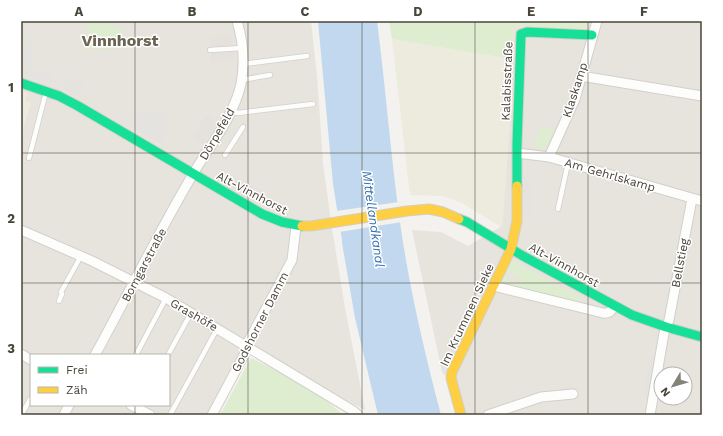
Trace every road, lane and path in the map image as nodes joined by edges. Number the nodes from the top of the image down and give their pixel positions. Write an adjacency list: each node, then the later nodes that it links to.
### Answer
1 (237, 21): 4 (street, Dörpefeld)
2 (597, 21): 3 (street, Klaskamp)
3 (592, 35): 9 (street, Klaskamp); 17 (street, Kalabisstraße)
4 (242, 48): 5 (lane); 7 (street, Dörpefeld)
5 (210, 50)
6 (307, 56): 7 (lane)
7 (243, 64): 10 (street, Dörpefeld)
8 (270, 75): 10 (lane)
9 (581, 76): 13 (street); 20 (street, Klaskamp)
10 (241, 80): 15 (street, Dörpefeld)
11 (21, 83): 12 (street, Alt-Vinnhorst)
12 (46, 91): 19 (lane); 22 (street, Alt-Vinnhorst)
13 (702, 96)
14 (313, 104): 15 (lane)
15 (231, 111): 22 (street, Dörpefeld)
16 (243, 127): 18 (lane)
17 (517, 153): 20 (street, Am Gehrlskamp); 28 (street, Im Krummen Sieke)
18 (225, 155)
19 (29, 158)
20 (549, 158): 21 (street, Am Gehrlskamp)
21 (568, 163): 23 (street, Am Gehrlskamp); 25 (lane)
22 (193, 174): 26 (street, Alt-Vinnhorst); 30 (street, Bomgarstraße)
23 (692, 199): 24 (street, Am Gehrlskamp); 36 (street, Bellstieg)
24 (702, 201)
25 (558, 209)
26 (296, 226): 28 (street, Alt-Vinnhorst); 39 (street, Godshorner Damm)
27 (21, 230): 29 (street, Grashöfe)
28 (511, 249): 31 (street, Im Krummen Sieke); 34 (street, Alt-Vinnhorst)
29 (80, 256): 30 (street, Grashöfe); 33 (lane)
30 (134, 282): 32 (street, Grashöfe); 41 (street, Bomgarstraße)
31 (493, 286): 34 (street); 55 (street, Im Krummen Sieke)
32 (166, 298): 35 (street, Grashöfe); 42 (lane)
33 (58, 301)
34 (615, 306): 36 (street, Alt-Vinnhorst)
35 (191, 313): 37 (street, Grashöfe); 43 (lane)
36 (666, 327): 38 (street, Alt-Vinnhorst); 57 (street)
37 (217, 328): 39 (street, Grashöfe); 52 (lane)
38 (702, 337)
39 (246, 346): 53 (street, Godshorner Damm); 54 (street, Grashöfe)
40 (21, 354): 44 (street)
41 (96, 354)
42 (137, 354)
43 (169, 354)
44 (30, 359)
45 (573, 394): 56 (street)
46 (30, 400): 49 (lane)
47 (68, 406): 50 (street)
48 (140, 407): 51 (street)
49 (21, 415)
50 (64, 415)
51 (150, 415)
52 (170, 415)
53 (212, 415)
54 (358, 415)
55 (461, 415)
56 (488, 415)
57 (650, 415)

